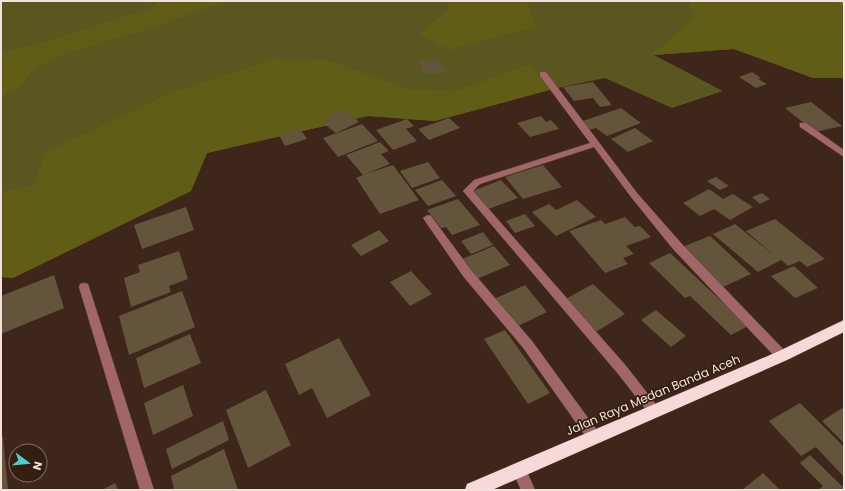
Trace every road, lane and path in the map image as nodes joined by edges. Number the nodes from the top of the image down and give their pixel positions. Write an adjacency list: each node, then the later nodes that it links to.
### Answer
1 (839, 1): 2 (path)
2 (844, 4)
3 (543, 74): 5 (street)
4 (803, 125): 6 (street)
5 (595, 144): 10 (street); 11 (street)
6 (844, 154)
7 (428, 218): 12 (street)
8 (84, 286): 14 (street)
9 (844, 326): 10 (highway, Jalan Raya Medan Banda Aceh)
10 (782, 356): 11 (highway, Jalan Raya Medan Banda Aceh)
11 (654, 411): 12 (highway, Jalan Raya Medan Banda Aceh)
12 (594, 437): 13 (highway, Jalan Raya Medan Banda Aceh)
13 (519, 470): 15 (highway, Jalan Raya Medan Banda Aceh); 16 (street)
14 (147, 490)
15 (473, 490)
16 (528, 490)

